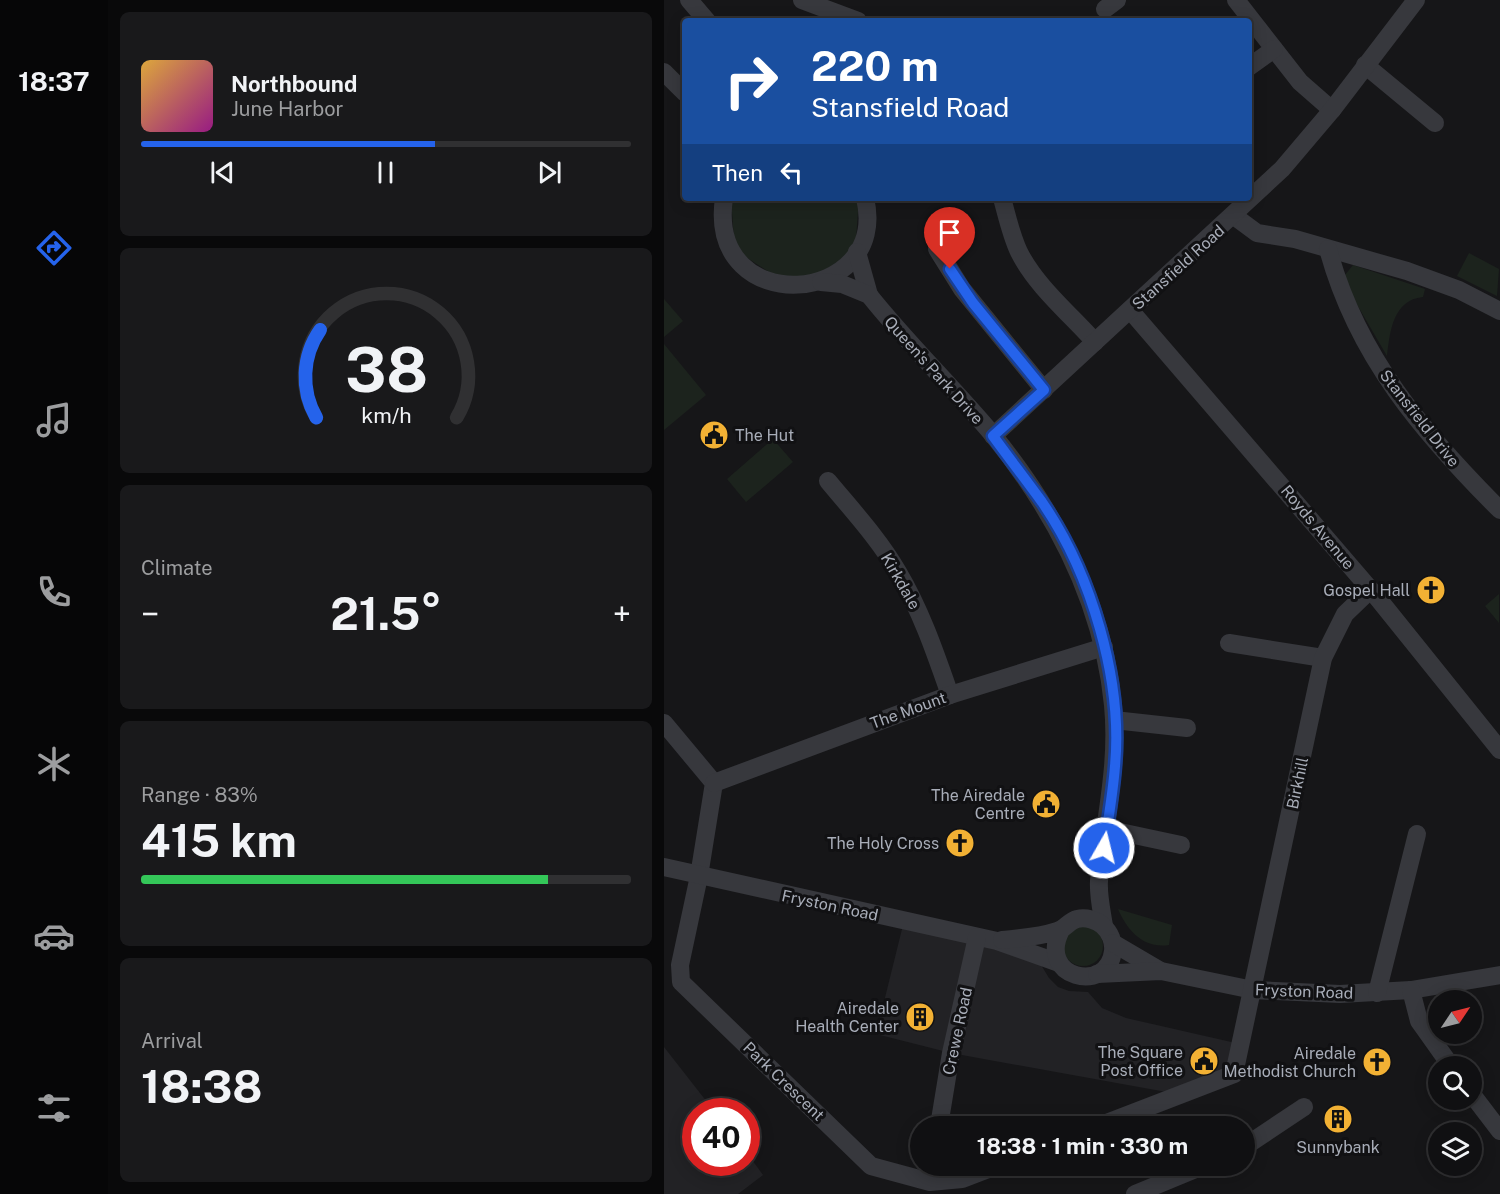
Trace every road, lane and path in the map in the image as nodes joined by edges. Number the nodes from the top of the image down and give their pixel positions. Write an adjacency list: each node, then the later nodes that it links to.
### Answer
1 (690, 0): 5 (street)
2 (802, 0): 6 (street)
3 (1236, 0): 7 (street)
4 (1416, 0): 11 (street, Stansfield Road)
5 (705, 18)
6 (850, 18)
7 (1250, 18)
8 (1252, 21): 9 (street)
9 (1274, 49): 10 (street); 14 (street)
10 (1252, 65)
11 (1365, 65): 14 (street, Stansfield Road); 15 (street)
12 (664, 72): 13 (street)
13 (682, 90)
14 (1332, 110): 16 (street, Stansfield Road)
15 (1435, 123)
16 (1252, 198)
17 (724, 201): 25 (street, Queen's Park Drive)
18 (866, 201): 24 (street, Queen's Park Drive)
19 (1003, 201): 29 (street)
20 (1249, 201): 21 (street, Stansfield Road)
21 (1234, 216): 23 (street); 27 (street, Stansfield Road)
22 (937, 249): 30 (street)
23 (1328, 249): 28 (street); 33 (street, Stansfield Drive)
24 (857, 252): 25 (street, Queen's Park Drive); 26 (street, Queen's Park Drive)
25 (821, 282): 26 (street, Queen's Park Drive)
26 (869, 296): 31 (street, Queen's Park Drive)
27 (1130, 310): 29 (street, Stansfield Road); 34 (street, Royds Avenue)
28 (1500, 311)
29 (1095, 342): 30 (street, Stansfield Road)
30 (1044, 390): 31 (street, Stansfield Road)
31 (993, 436): 36 (street, Queen's Park Drive)
32 (828, 481): 38 (street, Kirkdale)
33 (1500, 510)
34 (1370, 590): 37 (street, Birkhill); 42 (street, Royds Avenue)
35 (1229, 643): 37 (street)
36 (1104, 647): 38 (street, The Mount); 39 (street, Queen's Park Drive)
37 (1323, 658): 59 (street, Birkhill)
38 (950, 694): 43 (street, The Mount)
39 (1114, 720): 41 (street); 44 (street, Queen's Park Drive)
40 (664, 723): 43 (street)
41 (1187, 728)
42 (1500, 750)
43 (714, 783): 48 (street)
44 (1106, 829): 46 (street); 49 (street, Queen's Park Drive)
45 (1417, 834): 61 (street, Fryston Road)
46 (1181, 845)
47 (664, 867): 48 (street, Fryston Road)
48 (699, 876): 53 (street, Fryston Road); 71 (street, Park Crescent)
49 (1099, 884): 50 (street, Queen's Park Drive); 52 (street, Queen's Park Drive)
50 (1077, 919): 51 (street, Fryston Road); 52 (street, Fryston Road)
51 (1061, 930): 54 (street, Fryston Road); 55 (street)
52 (1108, 935): 56 (street, Fryston Road); 57 (street)
53 (977, 937): 54 (street, Fryston Road); 65 (street, Crewe Road)
54 (997, 941): 55 (street, Fryston Road)
55 (1059, 963): 57 (street, Fryston Road)
56 (1161, 971): 57 (street, Fryston Road); 59 (street, Fryston Road)
57 (1097, 974)
58 (1500, 975): 60 (street, Fryston Road)
59 (1253, 990): 61 (street, Fryston Road); 66 (street)
60 (1411, 990): 61 (street, Fryston Road); 62 (street)
61 (1377, 993)
62 (1444, 1056)
63 (1304, 1107): 68 (street)
64 (1482, 1107): 67 (street)
65 (941, 1116)
66 (1125, 1116)
67 (1500, 1131)
68 (1255, 1140)
69 (970, 1176): 71 (street, Park Crescent)
70 (1179, 1176): 72 (street)
71 (931, 1180)
72 (1135, 1194)

